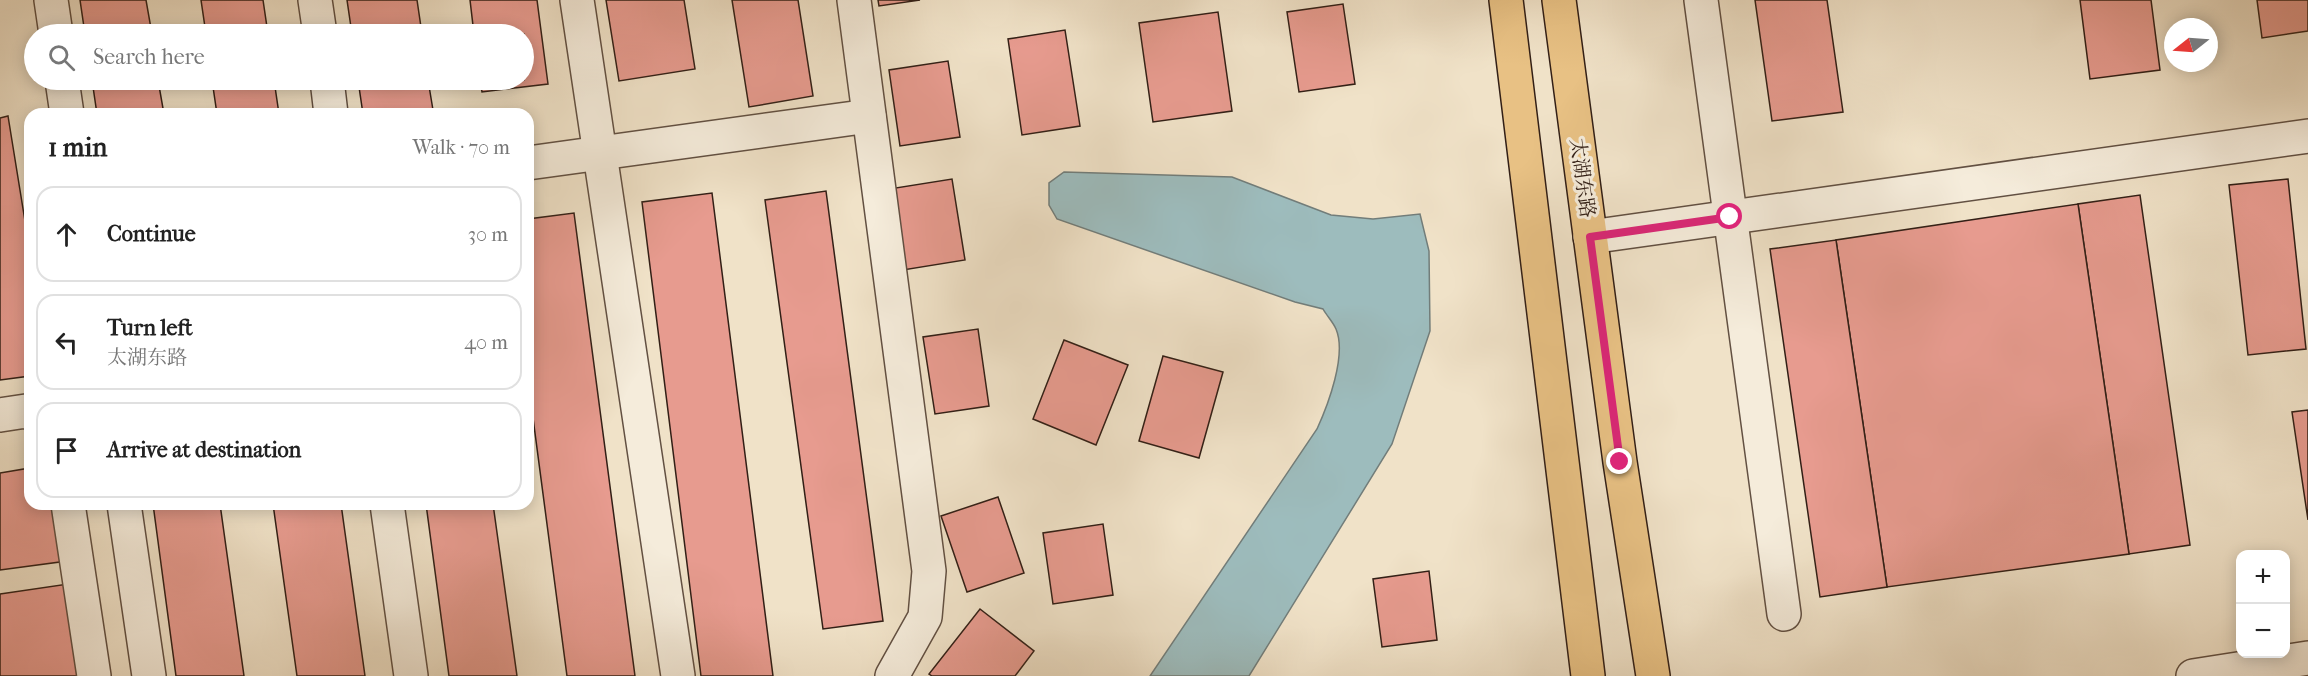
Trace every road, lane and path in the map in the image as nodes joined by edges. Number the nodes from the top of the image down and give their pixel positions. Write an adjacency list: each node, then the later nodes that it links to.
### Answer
1 (51, 0): 8 (street)
2 (315, 0): 9 (street)
3 (577, 0): 16 (street)
4 (854, 0): 14 (street)
5 (1506, 0): 32 (main road)
6 (1559, 0): 19 (main road, 太湖东路)
7 (1701, 0): 18 (street)
8 (55, 24)
9 (319, 24)
10 (63, 90): 12 (street)
11 (328, 90): 13 (street)
12 (66, 108)
13 (331, 108)
14 (869, 116): 16 (street); 31 (street)
15 (2308, 136): 18 (street)
16 (600, 153): 17 (street); 30 (street)
17 (534, 162)
18 (1730, 217): 19 (street); 25 (street)
19 (1590, 237): 33 (main road, 太湖东路)
20 (24, 411): 21 (street)
21 (0, 415)
22 (69, 510): 27 (street)
23 (125, 510): 28 (street)
24 (388, 510): 29 (street)
25 (1784, 614)
26 (2308, 658): 34 (street)
27 (94, 676)
28 (148, 676)
29 (411, 676)
30 (678, 676)
31 (892, 676)
32 (1588, 676)
33 (1653, 676)
34 (2193, 676)

